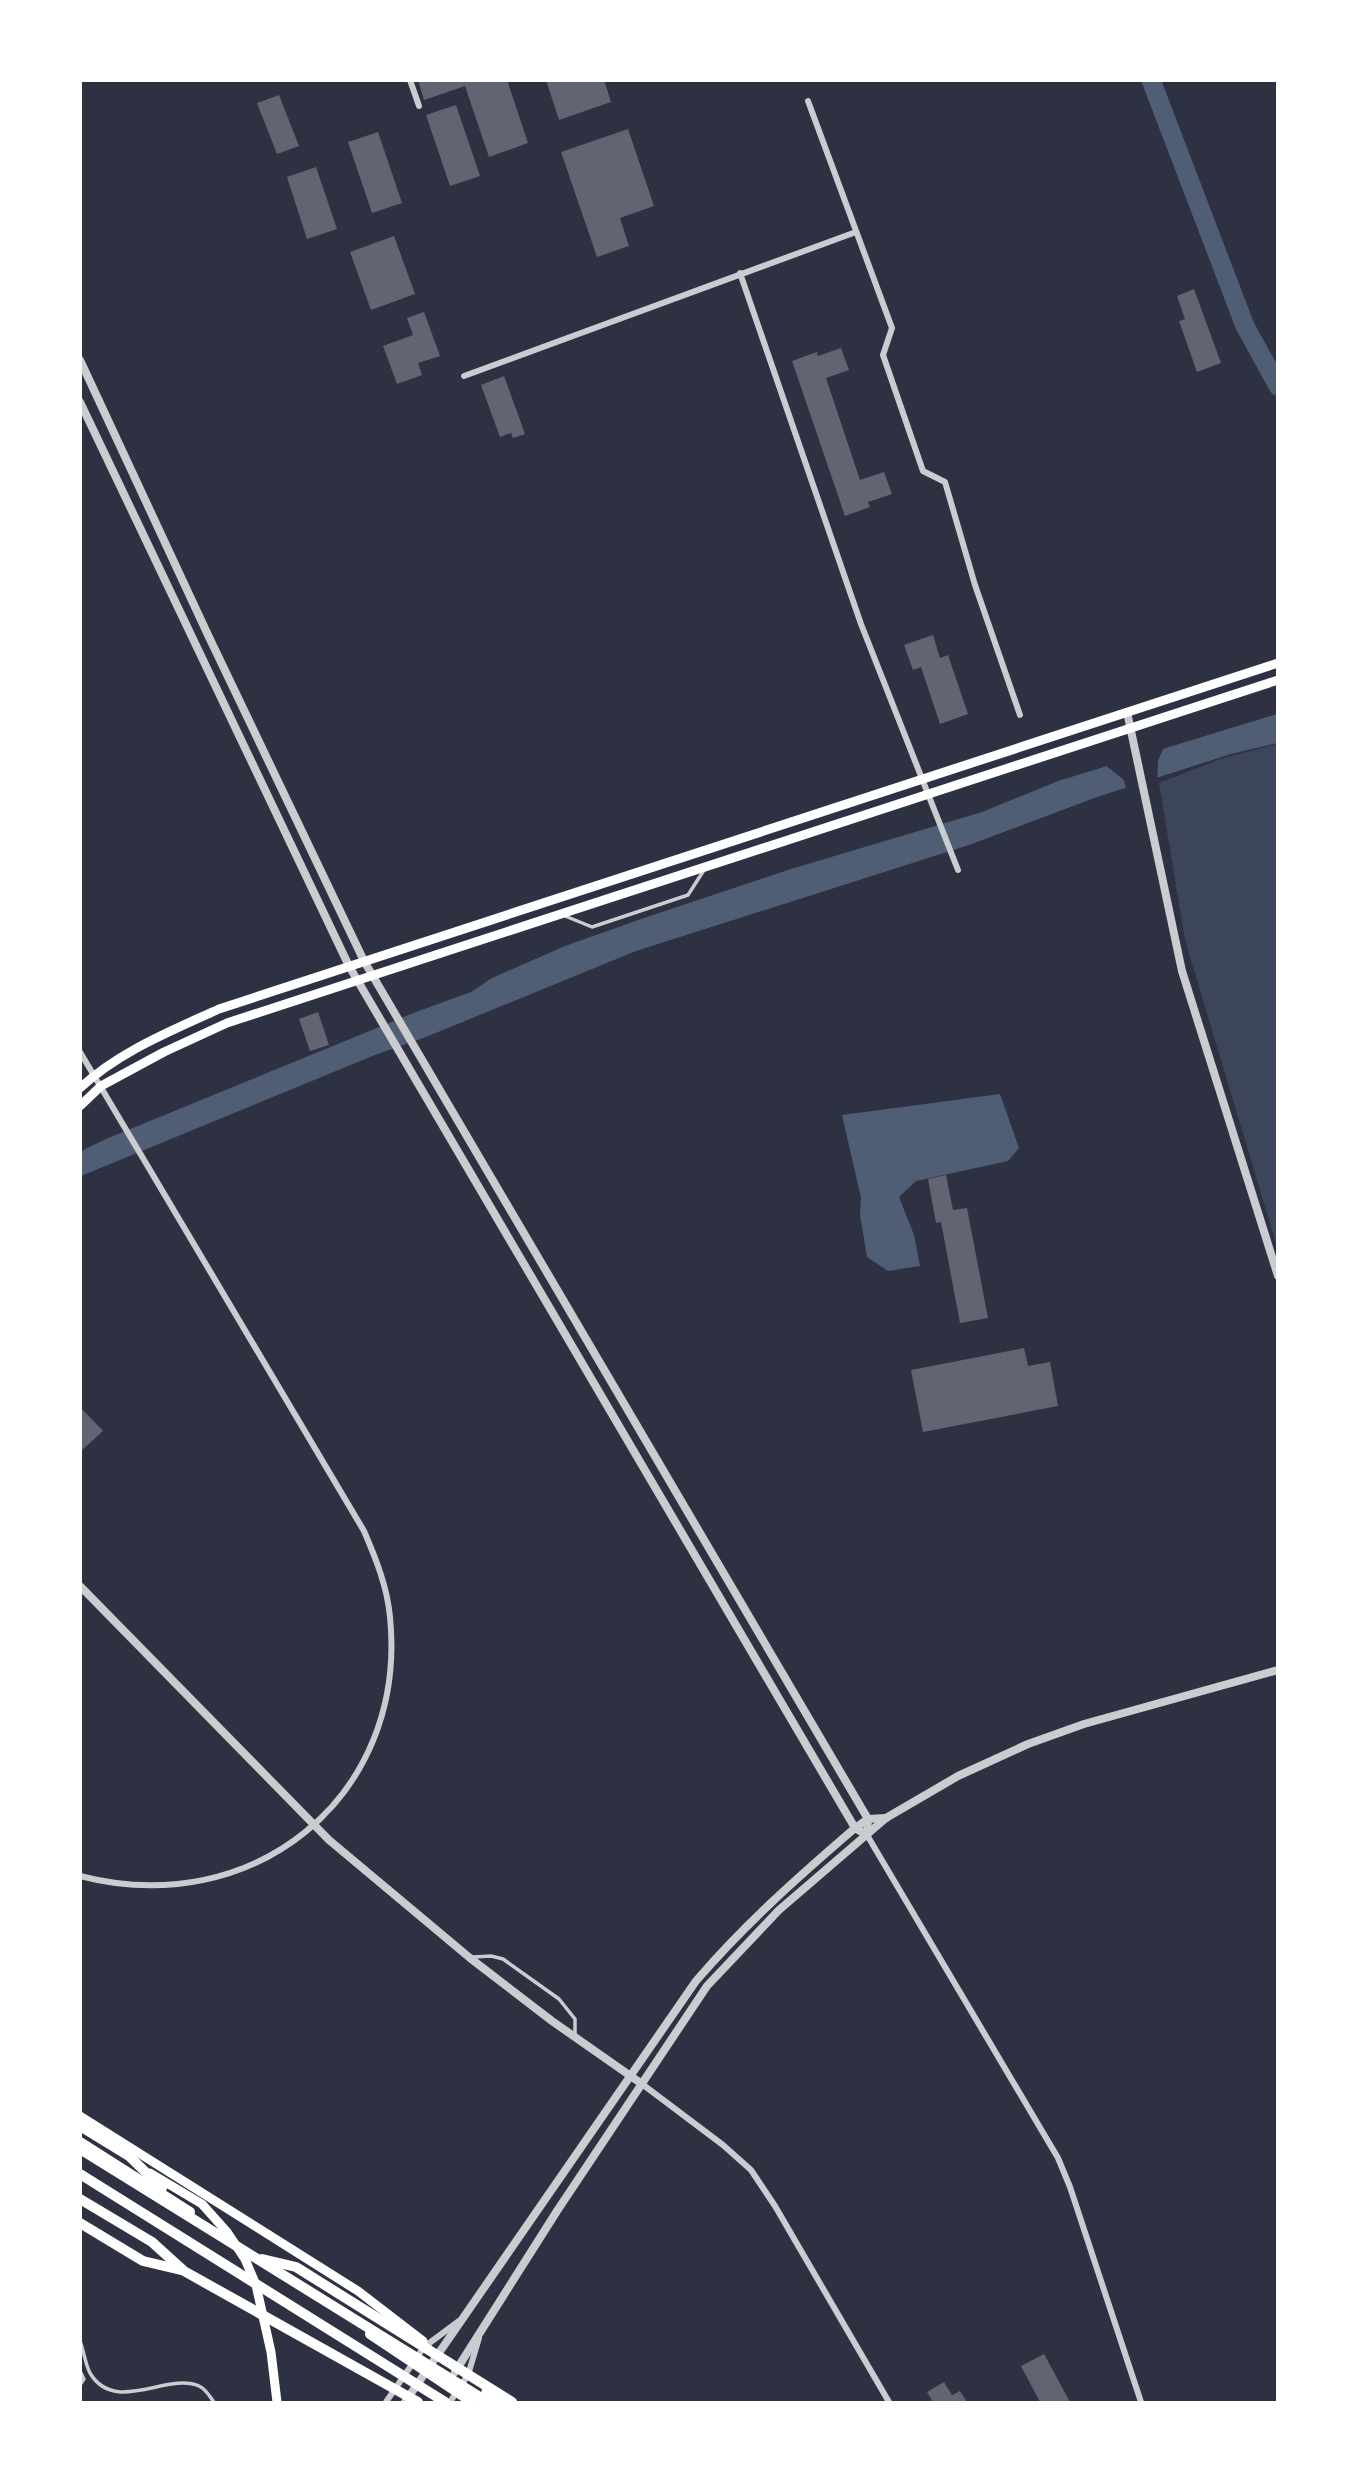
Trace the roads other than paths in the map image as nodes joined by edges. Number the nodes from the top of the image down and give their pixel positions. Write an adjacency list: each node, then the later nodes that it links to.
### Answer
1 (410, 80): 3 (street)
2 (808, 101): 4 (street)
3 (419, 106)
4 (856, 232): 5 (street); 12 (street)
5 (740, 273): 7 (street); 14 (street)
6 (80, 360): 19 (street)
7 (464, 376)
8 (80, 402): 20 (street)
9 (1278, 663): 11 (main road)
10 (1278, 680): 13 (main road)
11 (1127, 712): 13 (street); 14 (main road)
12 (1020, 715)
13 (1131, 729): 15 (main road); 28 (street)
14 (922, 778): 15 (street); 19 (main road)
15 (929, 795): 16 (main road); 17 (street)
16 (706, 867): 18 (main road); 18 (lane)
17 (958, 870)
18 (559, 914): 21 (main road)
19 (364, 961): 20 (main road); 21 (street)
20 (349, 966): 22 (street); 24 (main road)
21 (371, 974): 22 (main road); 32 (street)
22 (357, 980): 25 (main road); 34 (street)
23 (80, 1052): 24 (street)
24 (94, 1075): 25 (street); 26 (main road)
25 (101, 1086): 27 (main road); 33 (street)
26 (80, 1088)
27 (80, 1106)
28 (1278, 1276)
29 (80, 1586): 33 (street)
30 (1278, 1670): 31 (street)
31 (886, 1818): 32 (street); 35 (street)
32 (869, 1819): 34 (street); 35 (street)
33 (314, 1825): 36 (street); 37 (street)
34 (855, 1828): 35 (street); 39 (street)
35 (867, 1835): 40 (street); 76 (street)
36 (80, 1876)
37 (470, 1958): 38 (street); 38 (lane)
38 (575, 2036): 39 (street)
39 (630, 2076): 40 (street); 51 (street)
40 (642, 2084): 52 (street); 75 (street)
41 (80, 2116): 73 (main road)
42 (80, 2128): 47 (main road); 67 (main road)
43 (80, 2142): 47 (main road)
44 (80, 2149): 72 (main road)
45 (80, 2174): 70 (main road)
46 (80, 2199): 50 (main road)
47 (179, 2204): 49 (main road)
48 (80, 2223): 50 (main road)
49 (266, 2261): 54 (main road); 56 (main road)
50 (184, 2271): 63 (main road)
51 (461, 2320): 54 (street); 55 (street)
52 (480, 2334): 57 (street); 60 (street)
53 (80, 2341): 66 (lane)
54 (424, 2347): 55 (main road); 56 (street)
55 (437, 2356): 57 (main road); 59 (street)
56 (412, 2364): 59 (main road); 63 (street)
57 (457, 2368): 60 (main road); 62 (street)
58 (80, 2371): 61 (lane)
59 (425, 2372): 62 (main road); 65 (street)
60 (468, 2375): 64 (street); 74 (main road)
61 (80, 2385)
62 (446, 2386): 64 (main road); 69 (street)
63 (396, 2388): 65 (main road); 68 (street)
64 (456, 2392): 70 (street); 71 (main road)
65 (410, 2401)
66 (214, 2403)
67 (275, 2403)
68 (386, 2403)
69 (435, 2403)
70 (448, 2403)
71 (472, 2403)
72 (488, 2403)
73 (502, 2403)
74 (512, 2403)
75 (889, 2403)
76 (1142, 2403)

